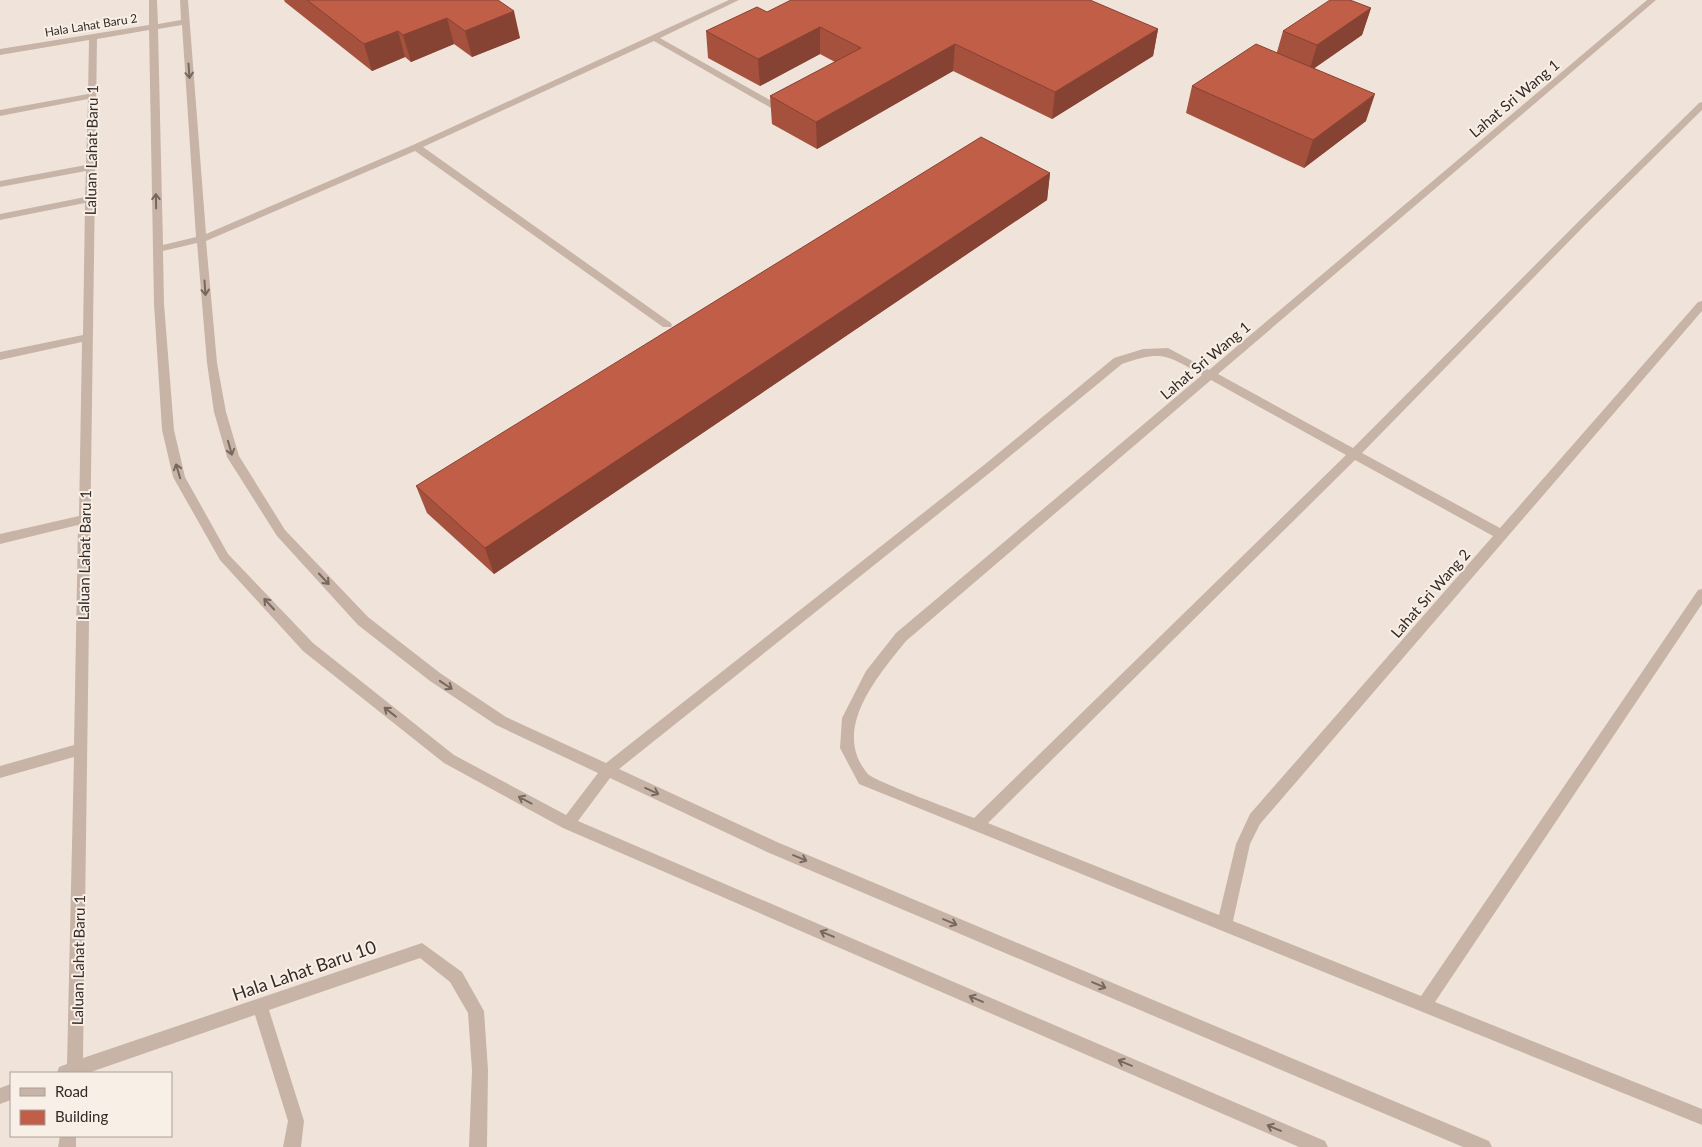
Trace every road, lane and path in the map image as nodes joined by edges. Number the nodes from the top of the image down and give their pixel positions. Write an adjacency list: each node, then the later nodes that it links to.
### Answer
1 (154, 0): 6 (street)
2 (184, 0): 5 (street)
3 (735, 0): 8 (street)
4 (1652, 0): 25 (street, Lahat Sri Wang 1)
5 (185, 22): 6 (street, Hala Lahat Baru 2); 19 (street, one-way to 19)
6 (154, 27): 7 (street, Hala Lahat Baru 2); 20 (street, one-way to 6)
7 (93, 37): 9 (street, Hala Lahat Baru 2); 10 (street, Laluan Lahat Baru 1)
8 (655, 38): 12 (street); 14 (street)
9 (0, 52)
10 (92, 96): 13 (street); 15 (street, Laluan Lahat Baru 1)
11 (1702, 105): 26 (street)
12 (781, 110)
13 (0, 113)
14 (416, 147): 19 (street); 22 (street)
15 (91, 167): 16 (street); 17 (street, Laluan Lahat Baru 1)
16 (0, 184)
17 (91, 199): 18 (street); 23 (street, Laluan Lahat Baru 1)
18 (0, 217)
19 (202, 239): 20 (street); 32 (street, one-way to 32)
20 (157, 249): 34 (street, one-way to 20)
21 (1702, 304): 28 (street, Lahat Sri Wang 2)
22 (667, 324)
23 (88, 337): 24 (street); 27 (street, Laluan Lahat Baru 1)
24 (0, 356)
25 (1210, 375): 26 (street); 32 (street); 35 (street, Lahat Sri Wang 1)
26 (1355, 453): 28 (street); 35 (street)
27 (85, 518): 29 (street); 31 (street, Laluan Lahat Baru 1)
28 (1502, 535): 36 (street, Lahat Sri Wang 2)
29 (0, 540)
30 (1702, 594): 37 (street)
31 (81, 749): 33 (street); 39 (street, Laluan Lahat Baru 1)
32 (608, 770): 34 (street); 44 (street, one-way to 44)
33 (0, 772)
34 (568, 823): 43 (street, one-way to 34)
35 (976, 825): 36 (street)
36 (1224, 925): 37 (street)
37 (1424, 1005): 40 (street)
38 (260, 1006): 39 (street, Hala Lahat Baru 10); 41 (street); 42 (street, Hala Lahat Baru 10)
39 (72, 1072)
40 (1702, 1117)
41 (292, 1147)
42 (478, 1147)
43 (1319, 1147)
44 (1483, 1147)

